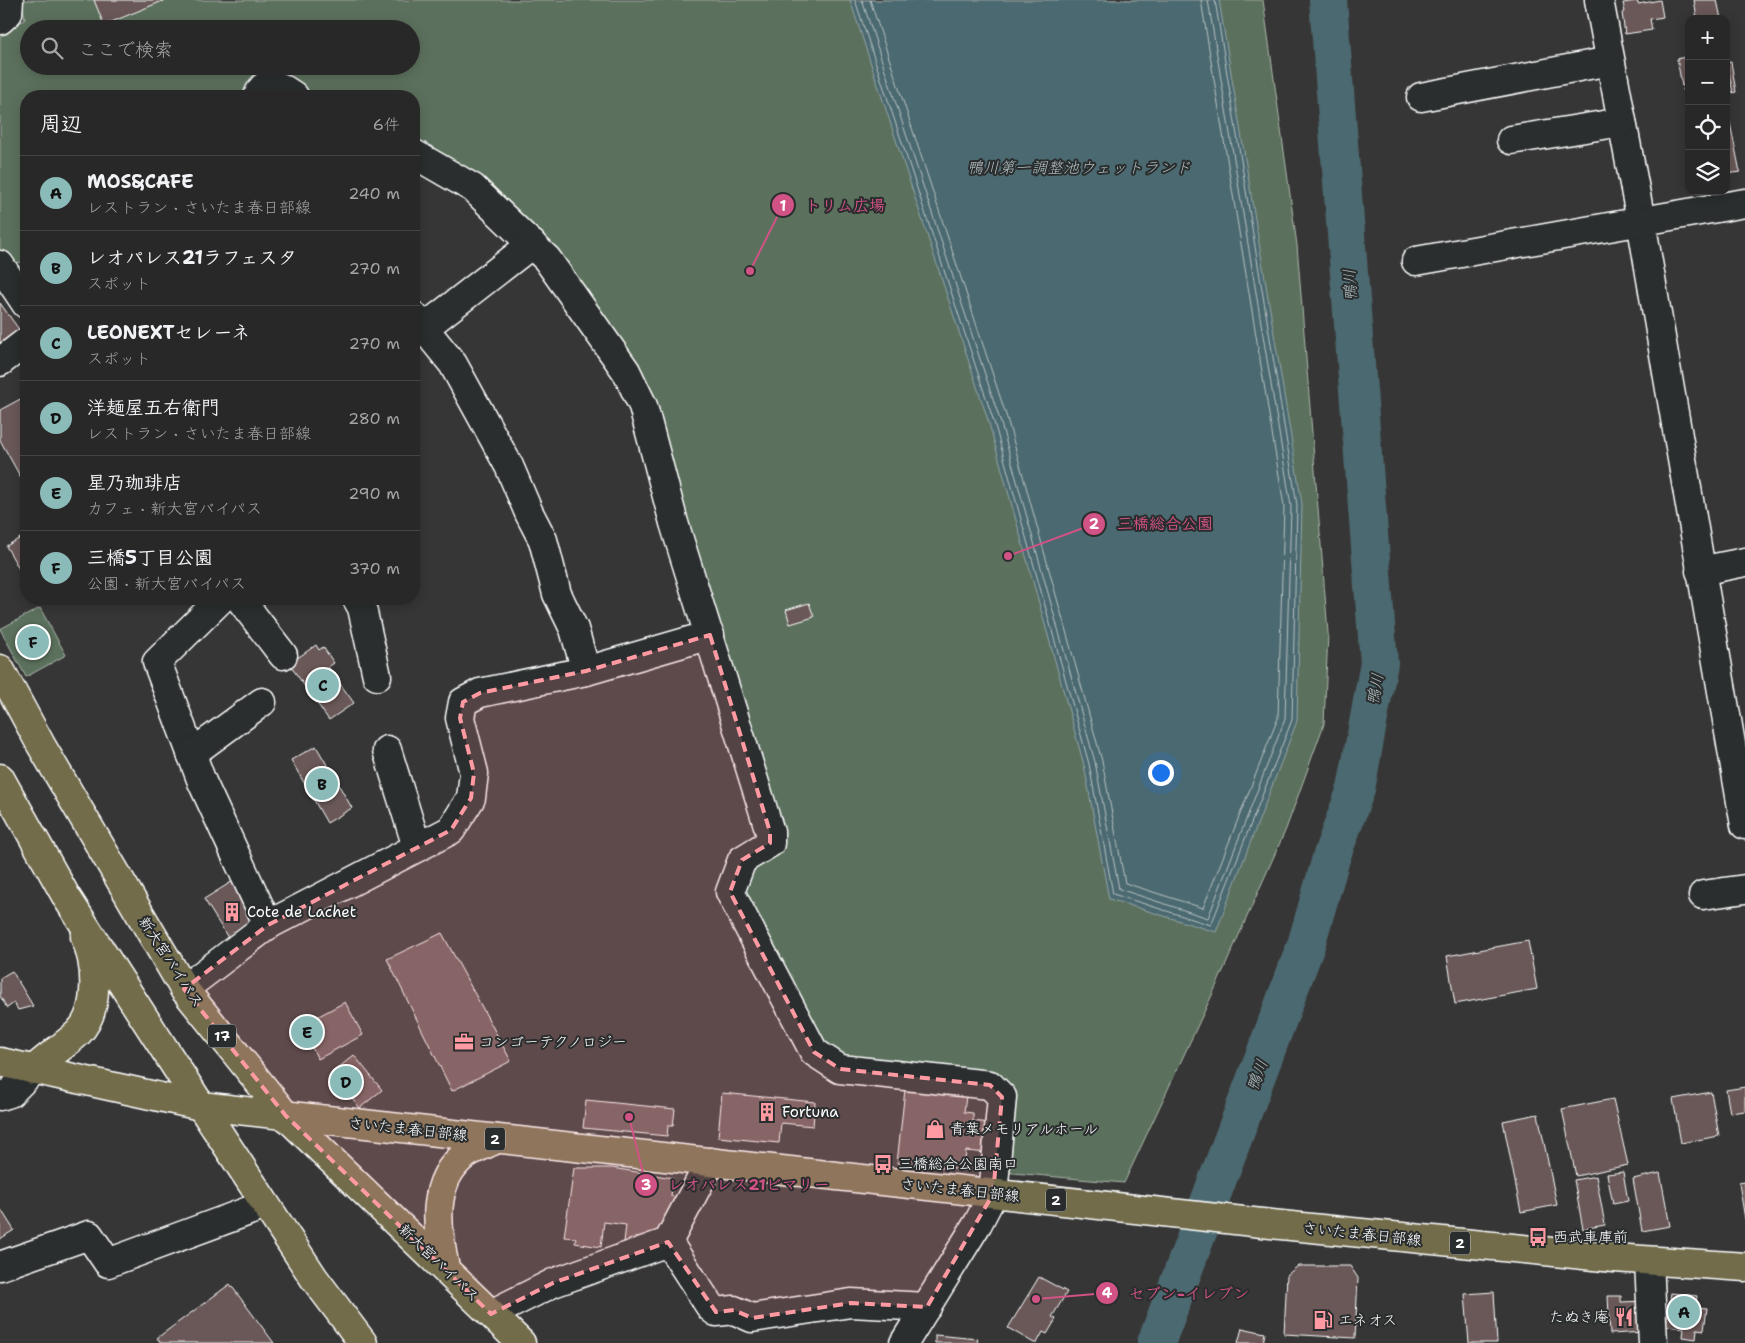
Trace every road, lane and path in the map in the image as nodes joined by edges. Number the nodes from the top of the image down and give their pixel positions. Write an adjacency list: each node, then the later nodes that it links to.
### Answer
1 (9, 0): 3 (street)
2 (1599, 0): 4 (street)
3 (0, 20)
4 (1610, 61): 7 (street); 8 (street)
5 (261, 90): 6 (street)
6 (284, 90)
7 (1421, 97)
8 (1622, 122): 9 (street); 12 (street)
9 (1510, 140)
10 (420, 157): 13 (street)
11 (1745, 203): 12 (street)
12 (1641, 221): 14 (street); 22 (street)
13 (532, 244): 17 (street); 26 (street)
14 (1416, 261)
15 (11, 271): 16 (street)
16 (20, 291)
17 (420, 321)
18 (420, 323): 29 (street)
19 (20, 347): 20 (street)
20 (0, 362)
21 (1745, 562): 22 (street)
22 (1700, 571): 35 (street)
23 (215, 605): 33 (street)
24 (245, 605): 27 (street)
25 (360, 605): 30 (street)
26 (710, 635): 29 (street); 49 (street)
27 (283, 655)
28 (0, 670): 41 (main road, 新大宮バイパス / 17)
29 (586, 671): 36 (street)
30 (377, 676)
31 (262, 702): 33 (street)
32 (387, 750): 36 (street)
33 (191, 754): 40 (street)
34 (0, 778): 39 (main road)
35 (1745, 825)
36 (417, 847): 40 (street)
37 (1745, 889): 38 (street)
38 (1703, 895)
39 (67, 898): 43 (main road); 45 (main road)
40 (268, 925): 41 (street)
41 (184, 989): 46 (main road, 新大宮バイパス / 17)
42 (0, 1062): 43 (main road, さいたま春日部線 / 2)
43 (33, 1070): 44 (street); 45 (main road, さいたま春日部線 / 2)
44 (0, 1096)
45 (201, 1106): 46 (main road, さいたま春日部線 / 2); 50 (main road)
46 (286, 1116): 47 (main road, さいたま春日部線 / 2); 55 (main road, 新大宮バイパス / 17)
47 (497, 1139): 48 (main road, さいたま春日部線 / 2); 55 (main road)
48 (710, 1162): 49 (main road, さいたま春日部線 / 2); 51 (street)
49 (993, 1194): 52 (main road, さいたま春日部線 / 2); 56 (street)
50 (265, 1205): 53 (street); 58 (main road)
51 (668, 1242): 56 (street); 57 (street)
52 (1649, 1261): 54 (main road, さいたま春日部線 / 2); 62 (street)
53 (0, 1266)
54 (1745, 1267)
55 (445, 1268): 57 (main road, 新大宮バイパス / 17)
56 (927, 1307): 61 (street)
57 (491, 1314): 59 (main road); 60 (main road, 新大宮バイパス / 17)
58 (363, 1343)
59 (510, 1343)
60 (520, 1343)
61 (904, 1343)
62 (1653, 1343)

